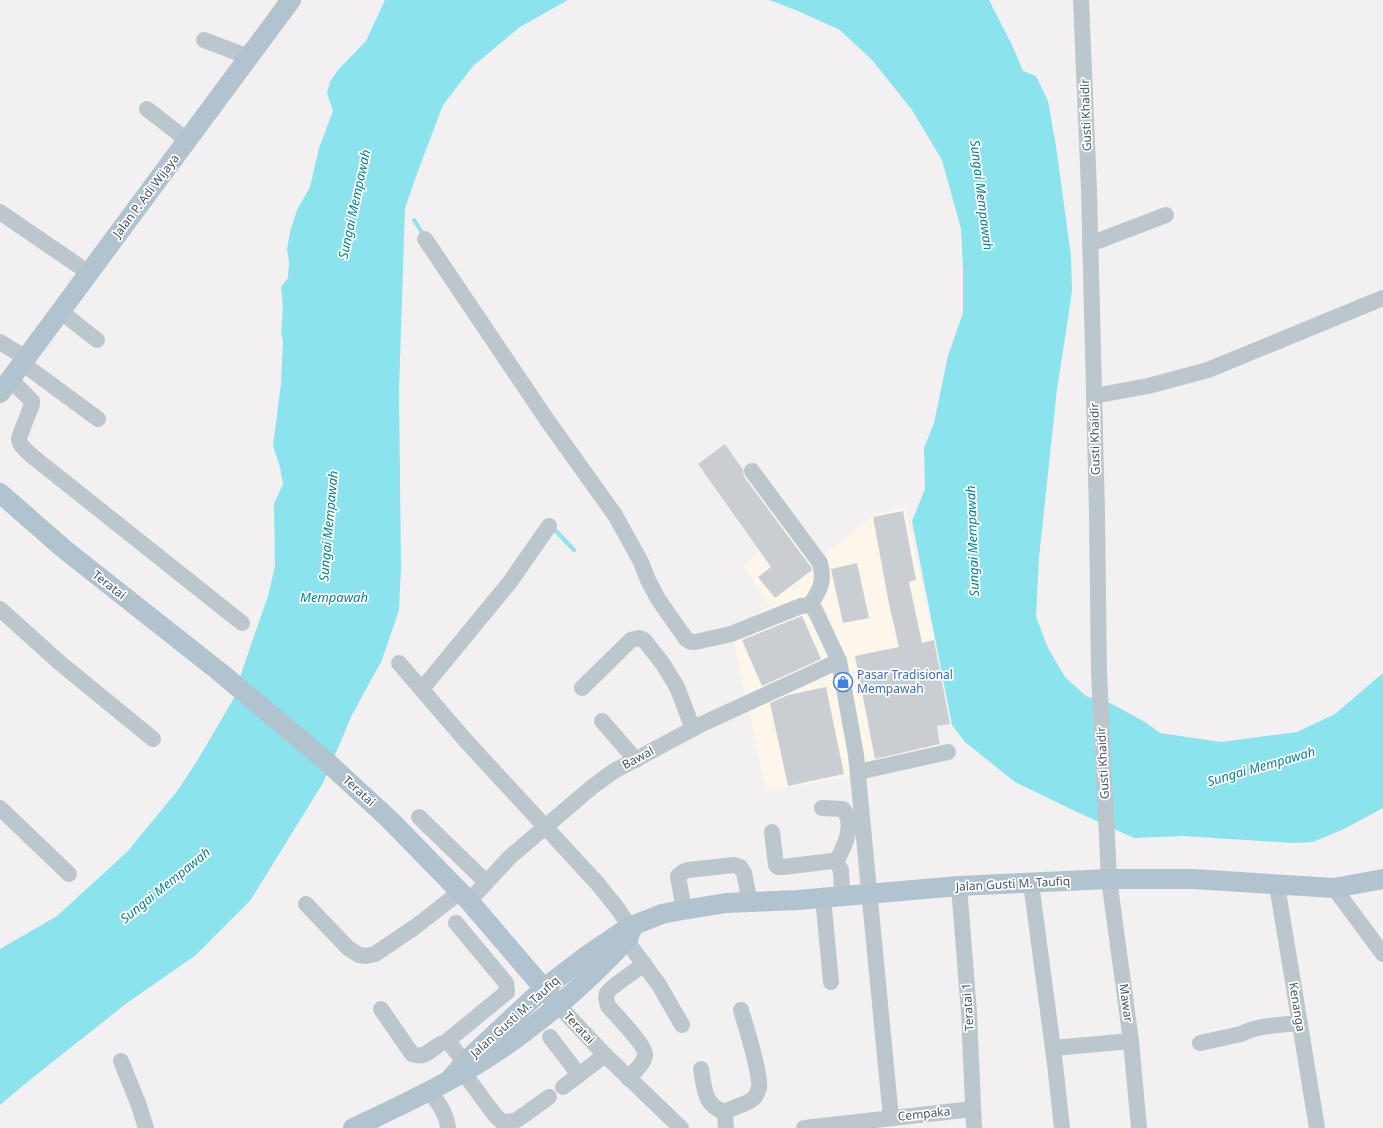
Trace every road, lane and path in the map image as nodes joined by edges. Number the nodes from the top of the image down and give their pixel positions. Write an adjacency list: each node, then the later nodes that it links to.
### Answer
1 (291, 0): 4 (main road, Jalan P. Adi Wijaya)
2 (1081, 0): 10 (street, Gusti Khaidir)
3 (204, 40): 4 (street)
4 (249, 57): 6 (main road, Jalan P. Adi Wijaya)
5 (147, 109): 6 (street)
6 (188, 140): 11 (main road, Jalan P. Adi Wijaya)
7 (0, 212): 11 (street)
8 (1166, 215): 10 (street)
9 (425, 239): 22 (street)
10 (1090, 244): 17 (street, Gusti Khaidir)
11 (89, 273): 13 (main road, Jalan P. Adi Wijaya)
12 (1383, 298): 17 (street)
13 (60, 311): 14 (street); 16 (main road, Jalan P. Adi Wijaya)
14 (97, 340)
15 (0, 342): 16 (street)
16 (15, 373): 18 (street); 24 (street)
17 (1094, 396): 42 (street, Gusti Khaidir)
18 (98, 419)
19 (752, 471): 22 (street)
20 (0, 493): 50 (main road, Teratai)
21 (549, 526): 28 (street)
22 (810, 605): 25 (street)
23 (0, 609): 31 (street)
24 (242, 623)
25 (839, 661): 30 (street, Bawal); 34 (street)
26 (399, 663): 28 (street)
27 (582, 688): 30 (street)
28 (422, 690): 38 (street)
29 (602, 721): 33 (street)
30 (693, 729): 33 (street, Bawal)
31 (153, 739)
32 (948, 752): 34 (street)
33 (636, 760): 38 (street, Bawal)
34 (858, 772): 49 (street)
35 (0, 808): 41 (street)
36 (822, 808): 40 (street)
37 (419, 817): 44 (street)
38 (546, 827): 44 (street, Bawal); 57 (street)
39 (772, 832): 40 (street)
40 (836, 862): 51 (street)
41 (70, 874)
42 (1109, 879): 45 (main road, Jalan Gusti M. Taufiq); 46 (main road, Jalan Gusti M. Taufiq); 68 (street, Mawar)
43 (1383, 879): 48 (main road, Jalan Gusti M. Taufiq)
44 (486, 882): 50 (street, Bawal)
45 (1031, 883): 47 (main road, Jalan Gusti M. Taufiq); 71 (street)
46 (1277, 885): 48 (main road, Jalan Gusti M. Taufiq); 65 (street, Kenanga)
47 (959, 886): 49 (main road, Jalan Gusti M. Taufiq); 81 (street, Teratai 1)
48 (1334, 888): 58 (street)
49 (870, 894): 51 (main road, Jalan Gusti M. Taufiq); 82 (street)
50 (464, 896): 54 (street, Bawal); 61 (main road, Teratai)
51 (842, 896): 52 (main road, Jalan Gusti M. Taufiq)
52 (823, 898): 53 (main road, Jalan Gusti M. Taufiq); 60 (street)
53 (750, 902): 55 (main road, Jalan Gusti M. Taufiq); 55 (street)
54 (306, 904)
55 (684, 910): 57 (main road, Jalan Gusti M. Taufiq)
56 (456, 923): 69 (street)
57 (633, 930): 59 (street); 61 (main road, Jalan Gusti M. Taufiq); 62 (main road, Jalan Gusti M. Taufiq)
58 (1383, 954)
59 (644, 964): 66 (street); 77 (street)
60 (831, 982)
61 (543, 989): 62 (main road, Teratai); 75 (main road, Jalan Gusti M. Taufiq)
62 (558, 1005): 72 (street, Teratai); 75 (main road, Jalan Gusti M. Taufiq)
63 (381, 1010): 69 (street)
64 (741, 1010): 83 (street)
65 (1300, 1023): 70 (street); 92 (street, Kenanga)
66 (682, 1024)
67 (550, 1037): 76 (street)
68 (1131, 1041): 71 (street); 91 (street, Mawar)
69 (446, 1042): 75 (street)
70 (1200, 1043)
71 (1053, 1048): 90 (street)
72 (605, 1055): 76 (street); 77 (street, Teratai)
73 (121, 1061): 84 (street)
74 (701, 1069): 83 (street)
75 (459, 1071): 79 (main road, Jalan Gusti M. Taufiq); 80 (street)
76 (579, 1075): 78 (street)
77 (628, 1078): 87 (street, Teratai)
78 (563, 1087)
79 (429, 1090): 85 (main road, Jalan Gusti M. Taufiq); 86 (street)
80 (549, 1097)
81 (973, 1109): 82 (street, Cempaka); 89 (street, Teratai 1)
82 (891, 1118): 88 (street, Cempaka)
83 (726, 1120)
84 (146, 1128)
85 (354, 1128)
86 (448, 1128)
87 (681, 1128)
88 (804, 1128)
89 (974, 1128)
90 (1062, 1128)
91 (1140, 1128)
92 (1317, 1128)

